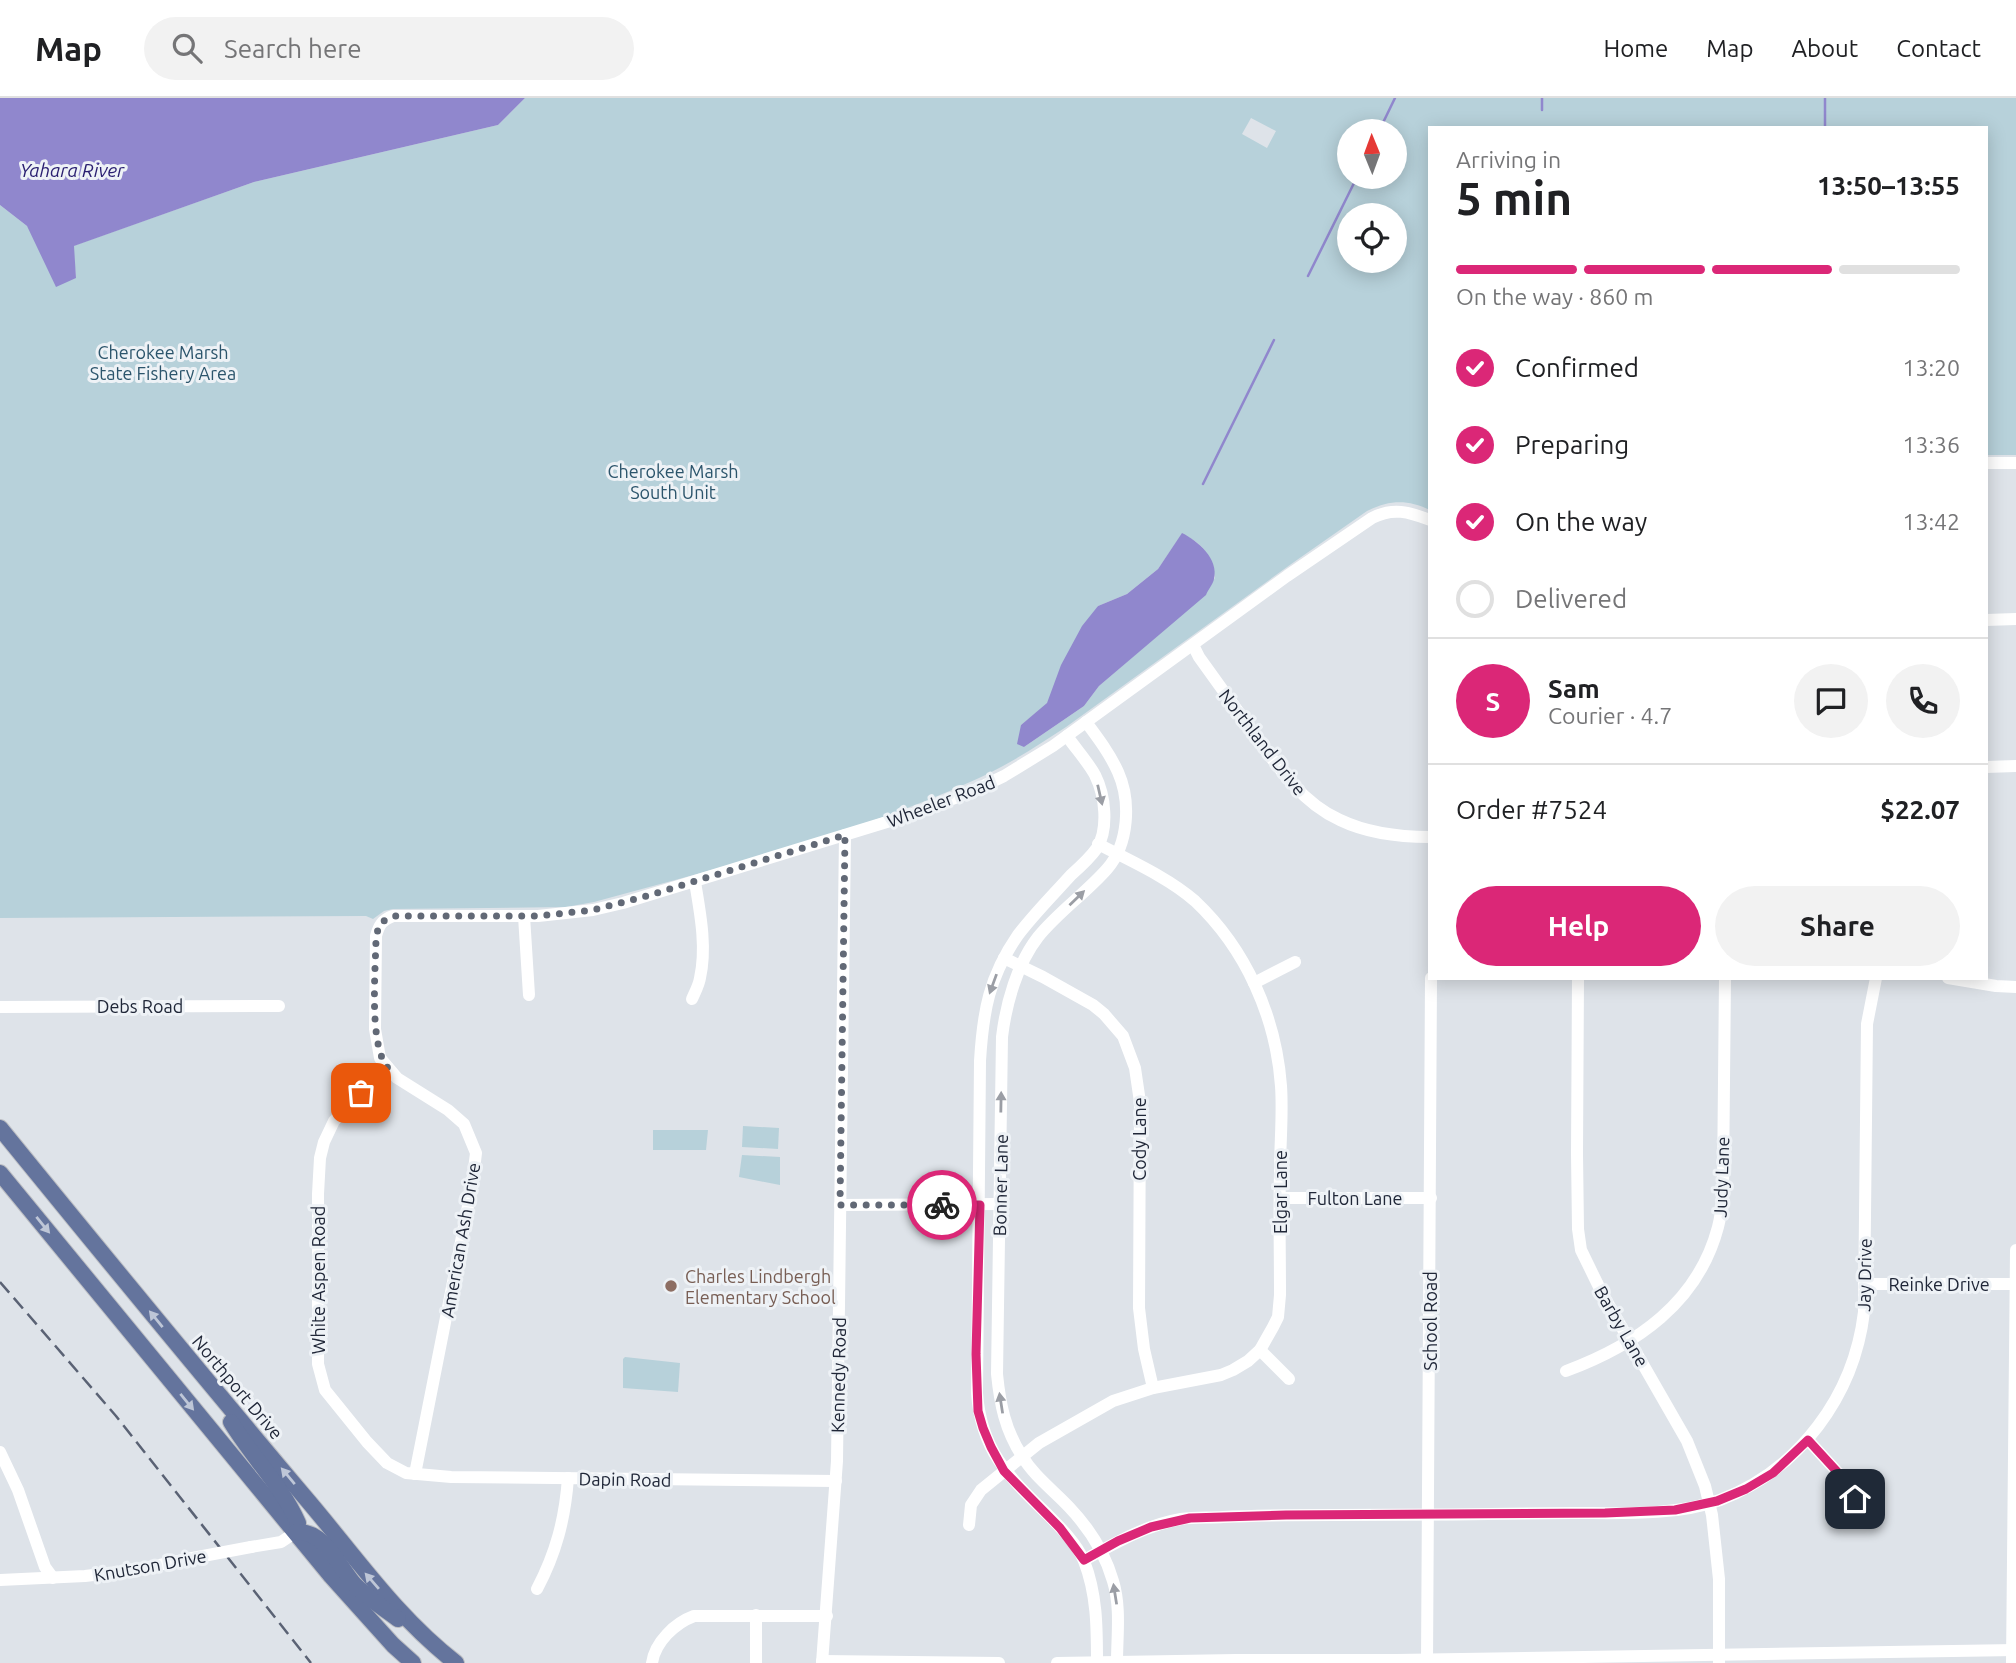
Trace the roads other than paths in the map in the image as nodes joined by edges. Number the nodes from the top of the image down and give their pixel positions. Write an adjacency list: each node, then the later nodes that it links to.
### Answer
1 (1988, 463): 2 (street)
2 (2016, 463)
3 (1428, 519): 6 (street, Wheeler Road)
4 (1988, 620): 5 (street)
5 (2016, 620)
6 (1193, 645): 7 (street, Wheeler Road); 12 (street, Northland Drive)
7 (1086, 722): 8 (street, Wheeler Road); 14 (street, Bonner Lane)
8 (1067, 736): 11 (street, Wheeler Road); 13 (street, one-way to 13)
9 (2016, 766): 10 (street)
10 (1988, 767)
11 (845, 835): 15 (street, Wheeler Road); 37 (street, Kennedy Road)
12 (1428, 837)
13 (1098, 844): 14 (street, Elgar Lane); 17 (street, Bonner Lane)
14 (1117, 854): 19 (street, Bonner Lane, one-way to 14); 25 (street, Elgar Lane)
15 (695, 882): 16 (street, Wheeler Road); 28 (street)
16 (524, 916): 27 (street); 31 (street, Wheeler Road)
17 (1004, 958): 19 (street, Cody Lane); 38 (street, Bonner Lane, one-way to 38)
18 (1295, 962): 25 (street)
19 (1022, 966): 36 (street, Bonner Lane, one-way to 19); 47 (street, Cody Lane)
20 (1431, 980): 35 (street, School Road)
21 (1577, 980): 42 (street, Barby Lane)
22 (1725, 980): 42 (street, Judy Lane)
23 (1876, 980): 40 (street, Jay Drive)
24 (1960, 980): 26 (street)
25 (1254, 983): 34 (street, Elgar Lane)
26 (2016, 987)
27 (529, 995)
28 (692, 999)
29 (279, 1006): 30 (street, Debs Road)
30 (0, 1007)
31 (388, 1068): 52 (street, American Ash Drive); 52 (street, White Aspen Road)
32 (0, 1128): 46 (main road, Northport Drive, one-way to 32)
33 (0, 1173): 59 (main road, one-way to 59)
34 (1280, 1198): 35 (street, Fulton Lane); 43 (street, Elgar Lane)
35 (1431, 1198): 57 (street, School Road)
36 (1000, 1204): 38 (street); 50 (street, Bonner Lane, one-way to 36)
37 (840, 1205): 38 (street); 54 (street, Kennedy Road)
38 (980, 1205): 51 (street, Bonner Lane)
39 (2016, 1250): 41 (street)
40 (1864, 1284): 41 (street, Reinke Drive); 48 (street, Jay Drive)
41 (2015, 1284): 68 (street)
42 (1629, 1340): 44 (street, Judy Lane); 56 (street, Barby Lane)
43 (1260, 1350): 45 (street); 47 (street, Elgar Lane)
44 (1566, 1371)
45 (1289, 1379)
46 (207, 1382): 59 (main road); 67 (main road, Northport Drive, one-way to 46)
47 (1153, 1388): 50 (street, Elgar Lane)
48 (1808, 1440): 55 (street); 56 (street, Jay Drive)
49 (0, 1452): 62 (street)
50 (1022, 1456): 51 (street, Elgar Lane); 60 (street, Bonner Lane)
51 (1004, 1471): 58 (street, Elgar Lane); 61 (street, Bonner Lane)
52 (415, 1474): 53 (street, Dapin Road)
53 (568, 1478): 54 (street, Dapin Road); 64 (street)
54 (836, 1481): 66 (street, Kennedy Road)
55 (1855, 1499)
56 (1709, 1503): 57 (street, Jay Drive); 69 (street, Barby Lane)
57 (1428, 1515): 60 (street, Jay Drive); 70 (street, School Road)
58 (969, 1525)
59 (296, 1532): 62 (street, Knutson Drive, bridge); 67 (main road); 75 (main road)
60 (1101, 1551): 61 (street, Jay Drive); 73 (street, Bonner Lane, one-way to 60)
61 (1084, 1560): 72 (street, Bonner Lane)
62 (53, 1578): 63 (street, Knutson Drive)
63 (0, 1580)
64 (537, 1589)
65 (756, 1615): 66 (street); 77 (street); 78 (street)
66 (827, 1616): 71 (street, Kennedy Road)
67 (422, 1635): 76 (main road, Northport Drive)
68 (2013, 1654): 69 (street)
69 (1719, 1658): 70 (street)
70 (1427, 1661): 74 (street)
71 (822, 1662): 79 (street)
72 (1097, 1662): 73 (street); 80 (street)
73 (1117, 1662): 74 (street)
74 (1256, 1662)
75 (413, 1663)
76 (456, 1663)
77 (652, 1663)
78 (756, 1663)
79 (999, 1663)
80 (1057, 1663)

